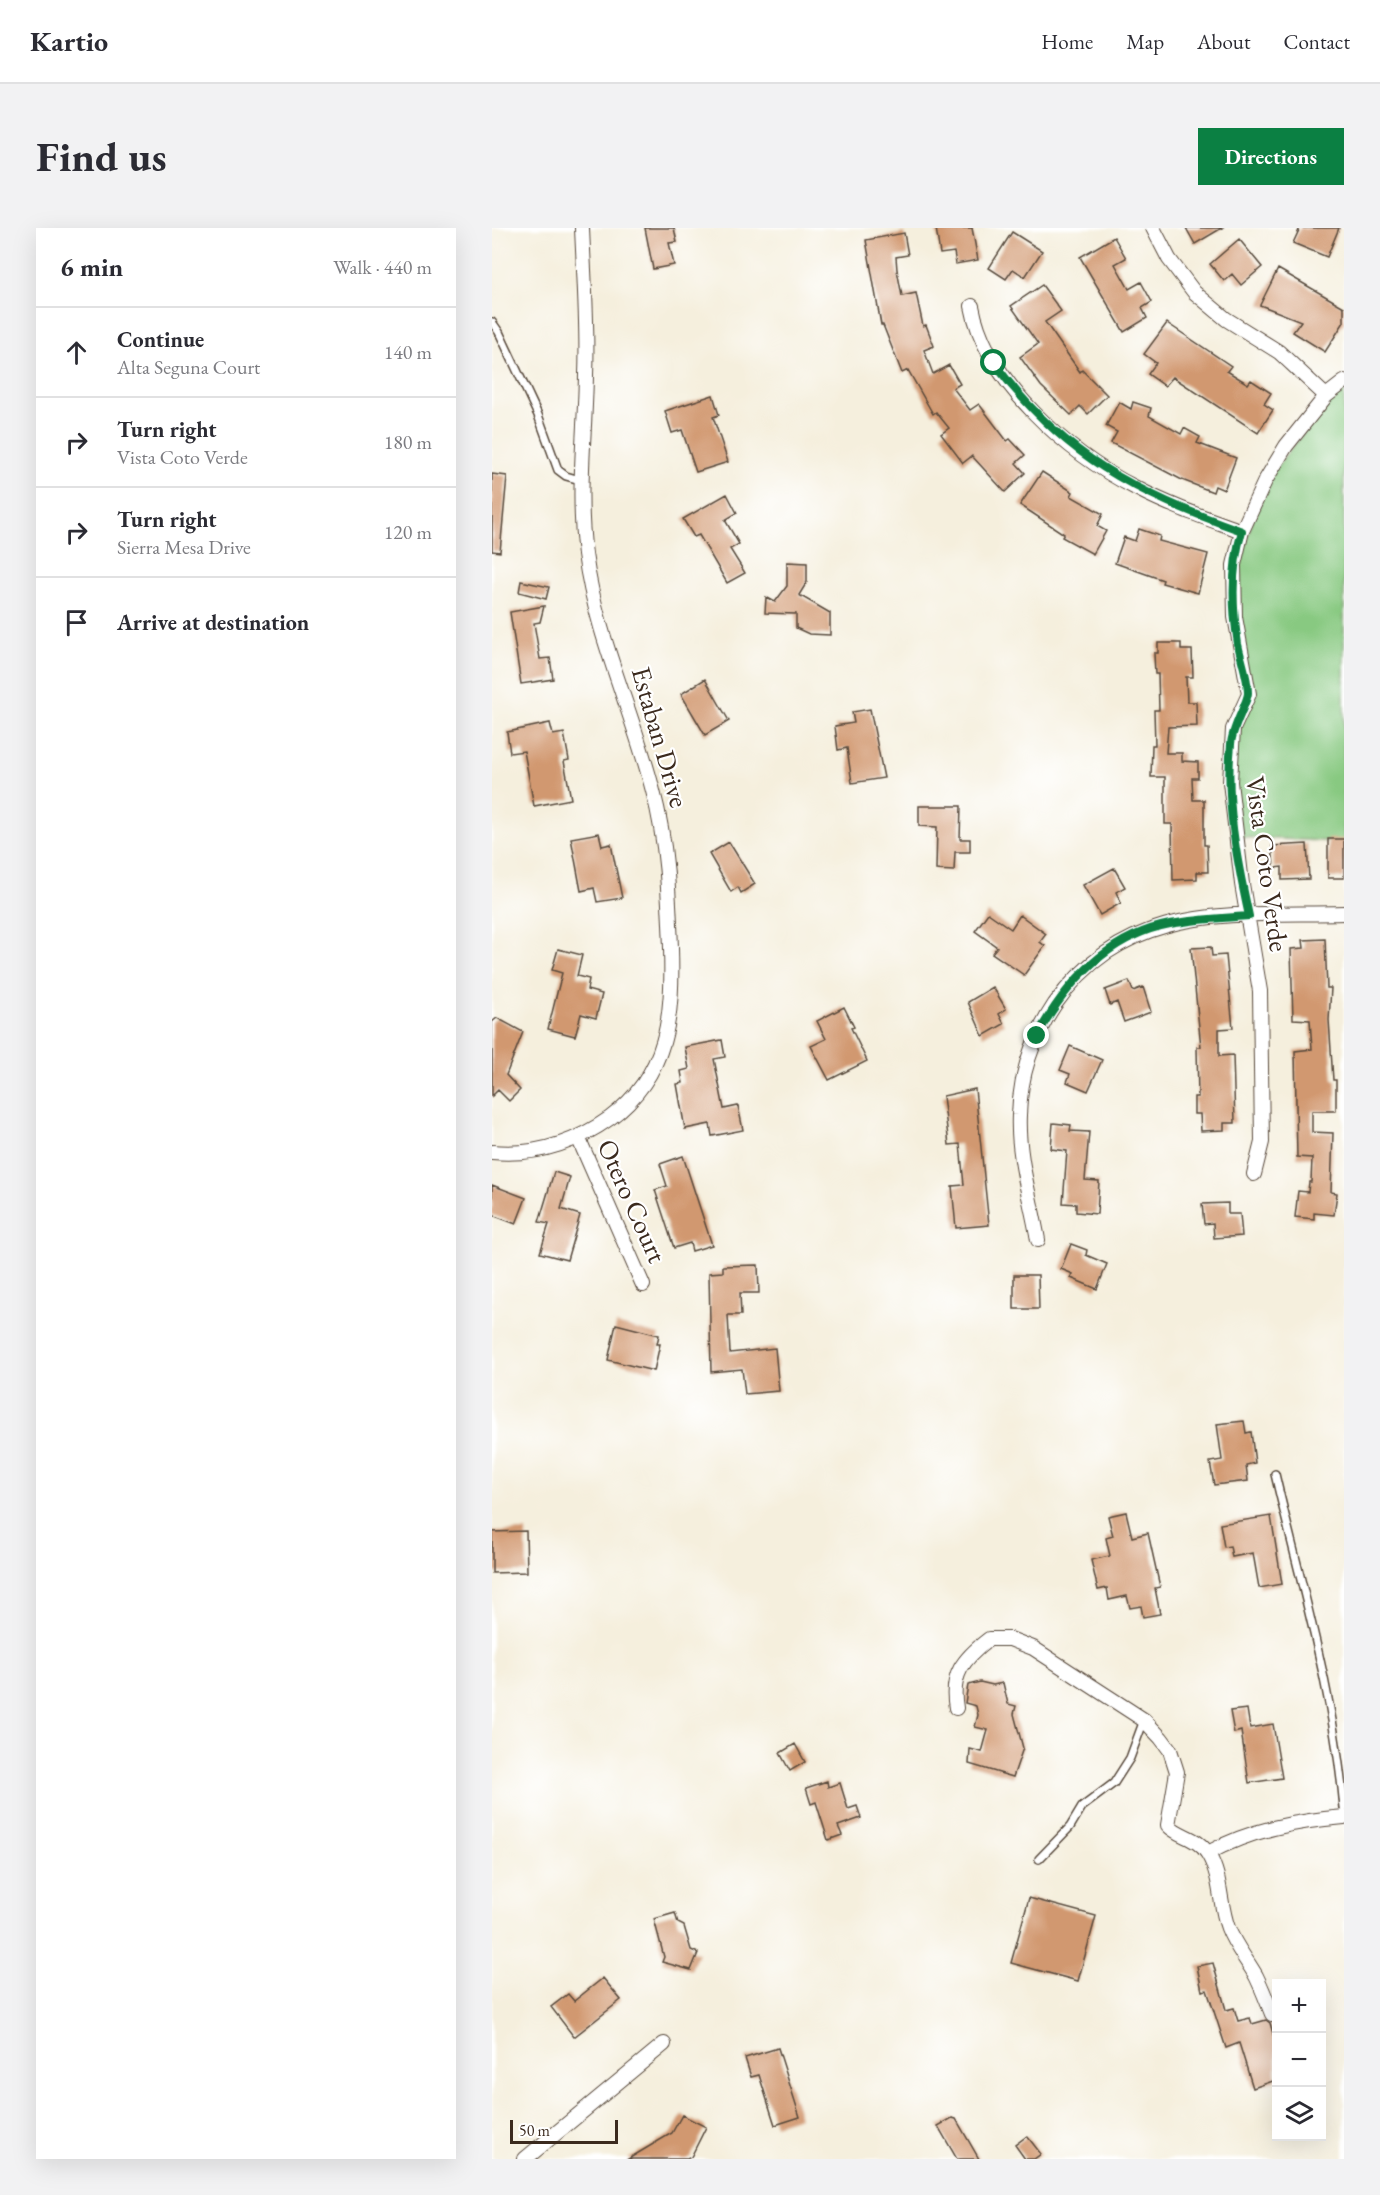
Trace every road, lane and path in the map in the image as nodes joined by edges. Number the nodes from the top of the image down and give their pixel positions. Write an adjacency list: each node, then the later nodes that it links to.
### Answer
1 (582, 228): 7 (street, Estaban Drive)
2 (1153, 228): 6 (street)
3 (972, 306): 8 (street)
4 (492, 322): 7 (lane)
5 (1344, 381): 6 (street, Vista Coto Verde)
6 (1326, 396): 8 (street, Vista Coto Verde)
7 (580, 480): 11 (street, Estaban Drive)
8 (1242, 531): 10 (street, Vista Coto Verde)
9 (1344, 913): 10 (street)
10 (1249, 916): 13 (street, Vista Coto Verde); 14 (street)
11 (578, 1137): 12 (street, Estaban Drive); 15 (street, Otero Court)
12 (492, 1152)
13 (1254, 1174)
14 (1038, 1240)
15 (643, 1285)
16 (1275, 1474): 19 (lane)
17 (956, 1708): 18 (street)
18 (1144, 1720): 21 (street); 22 (lane)
19 (1344, 1808)
20 (1344, 1817): 21 (street)
21 (1208, 1854): 23 (street)
22 (1039, 1859)
23 (1272, 2014)
24 (664, 2044): 25 (street)
25 (525, 2159)

